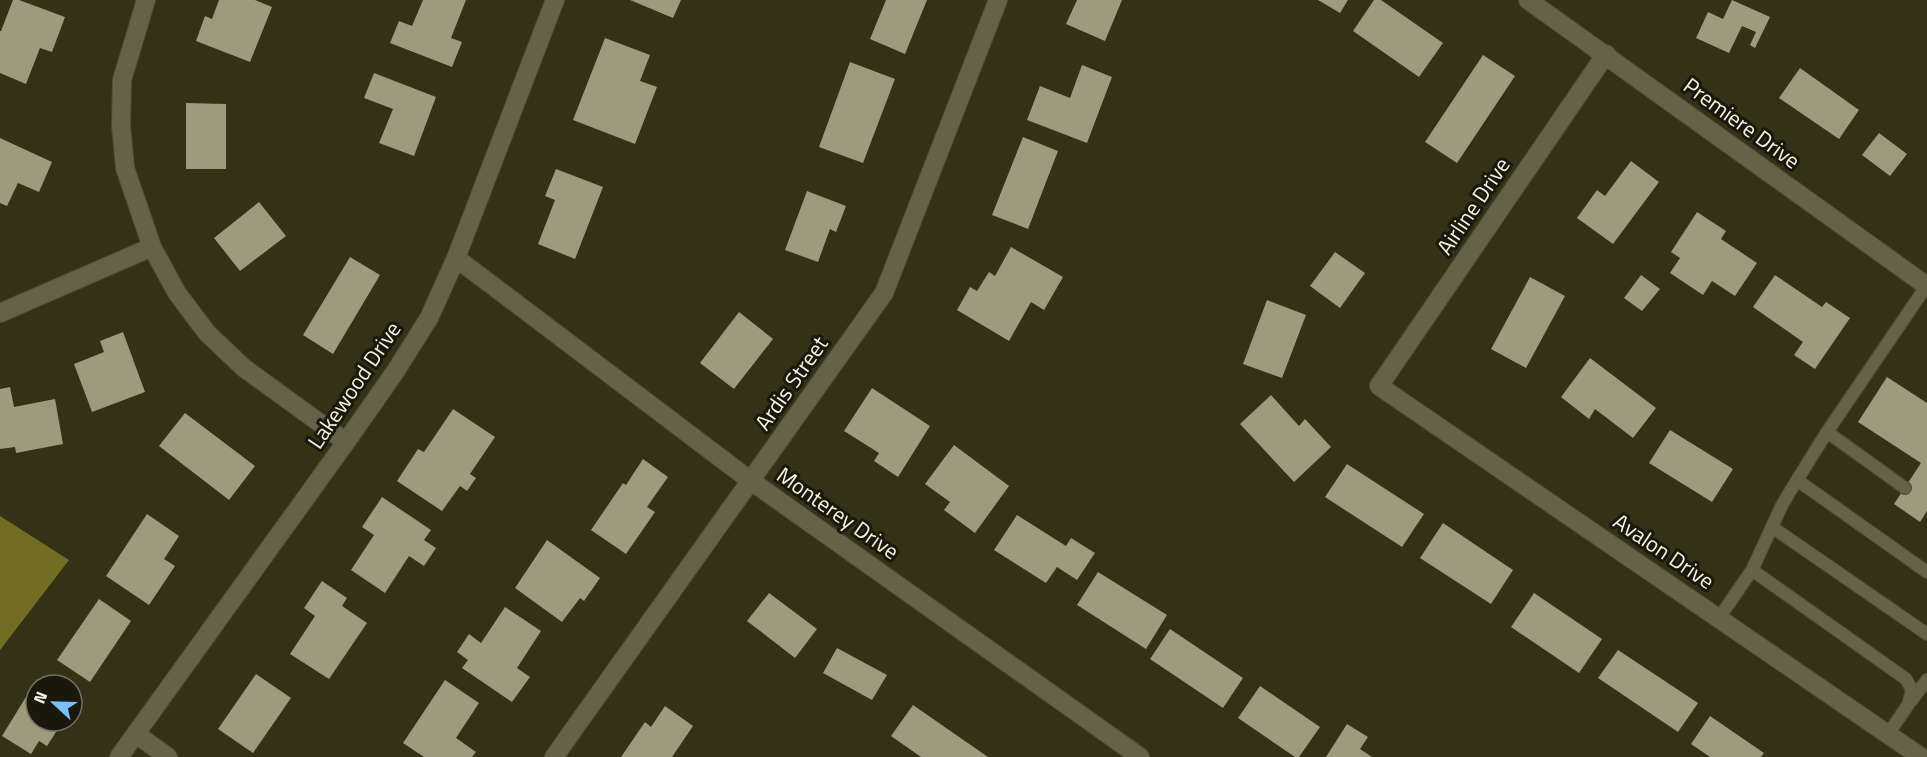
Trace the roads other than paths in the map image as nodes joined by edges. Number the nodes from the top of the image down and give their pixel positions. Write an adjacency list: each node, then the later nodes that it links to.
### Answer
1 (146, 0): 6 (street)
2 (555, 0): 7 (street, Lakewood Drive)
3 (998, 0): 14 (street, Ardis Street)
4 (1528, 0): 5 (street, Premiere Drive)
5 (1606, 54): 8 (street, Premiere Drive); 10 (street, Airline Drive)
6 (152, 247): 9 (street); 12 (street)
7 (456, 258): 12 (street, Lakewood Drive); 14 (street, Monterey Drive)
8 (1927, 286): 11 (lane)
9 (0, 313)
10 (1379, 386): 19 (street, Avalon Drive)
11 (1827, 432): 13 (lane); 15 (lane)
12 (346, 442): 23 (street, Lakewood Drive)
13 (1797, 480): 16 (lane); 18 (lane)
14 (751, 481): 27 (street, Ardis Street); 28 (street, Monterey Drive)
15 (1905, 488)
16 (1772, 527): 17 (lane); 20 (lane)
17 (1752, 570): 19 (lane); 22 (lane)
18 (1927, 572)
19 (1719, 618): 24 (street, Avalon Drive)
20 (1927, 634)
21 (1927, 680): 22 (lane)
22 (1908, 705): 24 (lane)
23 (136, 734): 25 (street, Lakewood Drive); 26 (street)
24 (1888, 734): 29 (street, Avalon Drive)
25 (119, 757)
26 (168, 757)
27 (554, 757)
28 (1140, 757)
29 (1922, 757)

